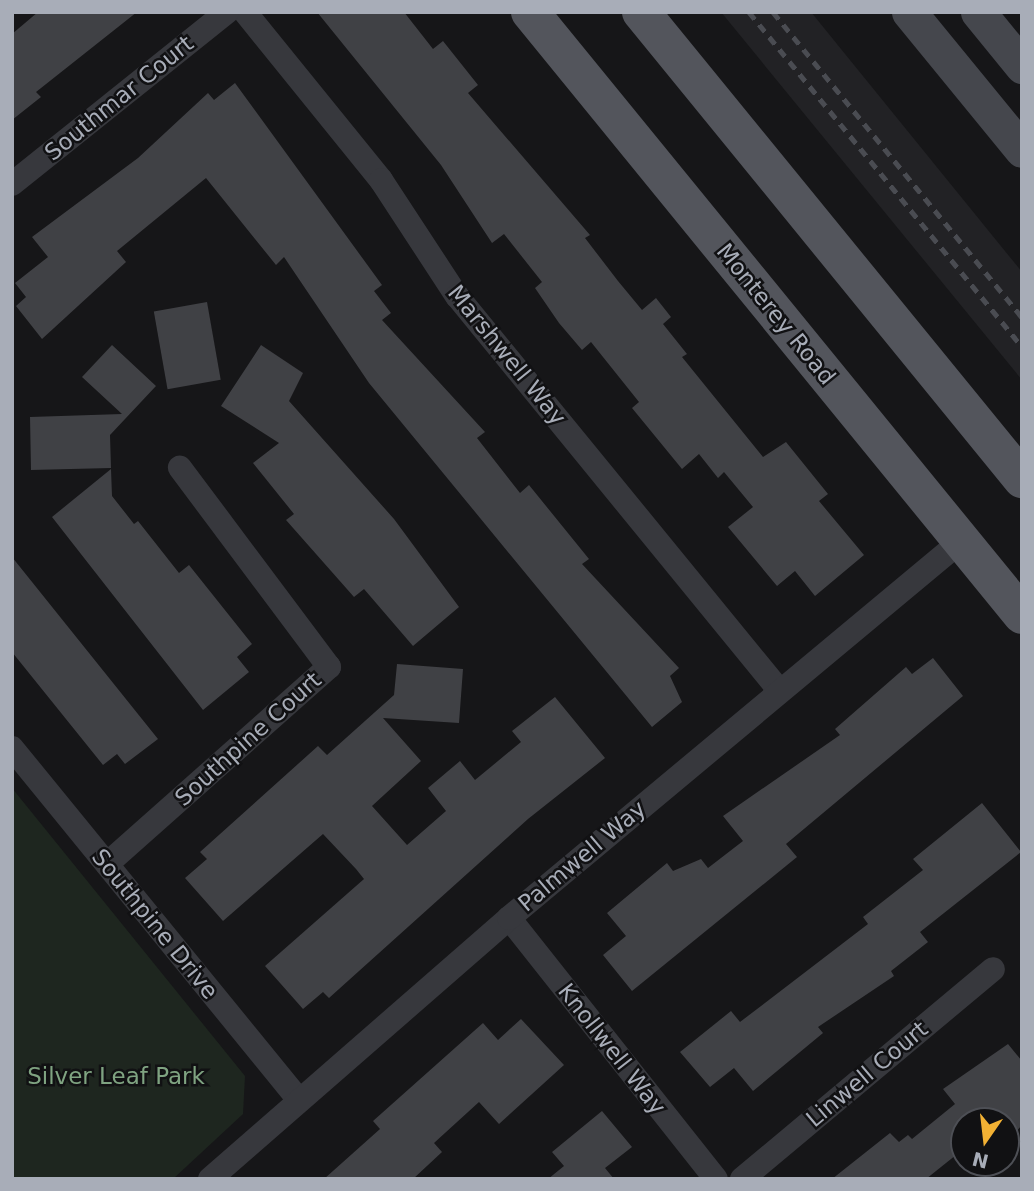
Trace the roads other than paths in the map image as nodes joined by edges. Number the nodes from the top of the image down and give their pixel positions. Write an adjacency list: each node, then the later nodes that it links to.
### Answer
1 (227, 12): 9 (street, Southmar Court)
2 (245, 12): 14 (street, Marshwell Way)
3 (530, 12): 12 (main road, Monterey Road)
4 (640, 12): 11 (main road)
5 (909, 12): 8 (main road)
6 (978, 12): 7 (main road)
7 (1022, 65)
8 (1022, 150)
9 (12, 184)
10 (180, 468): 16 (street, Southpine Court)
11 (1022, 479)
12 (961, 541): 13 (main road, Monterey Road); 14 (street, Palmwell Way)
13 (1022, 615)
14 (779, 690): 17 (street, Palmwell Way)
15 (12, 748): 16 (street, Southpine Drive)
16 (107, 864): 19 (street, Southpine Drive)
17 (509, 918): 19 (street, Palmwell Way); 21 (street, Knollwell Way)
18 (993, 969): 22 (street, Linwell Court)
19 (298, 1099): 20 (street, Palmwell Way)
20 (210, 1179)
21 (716, 1179)
22 (742, 1179)

